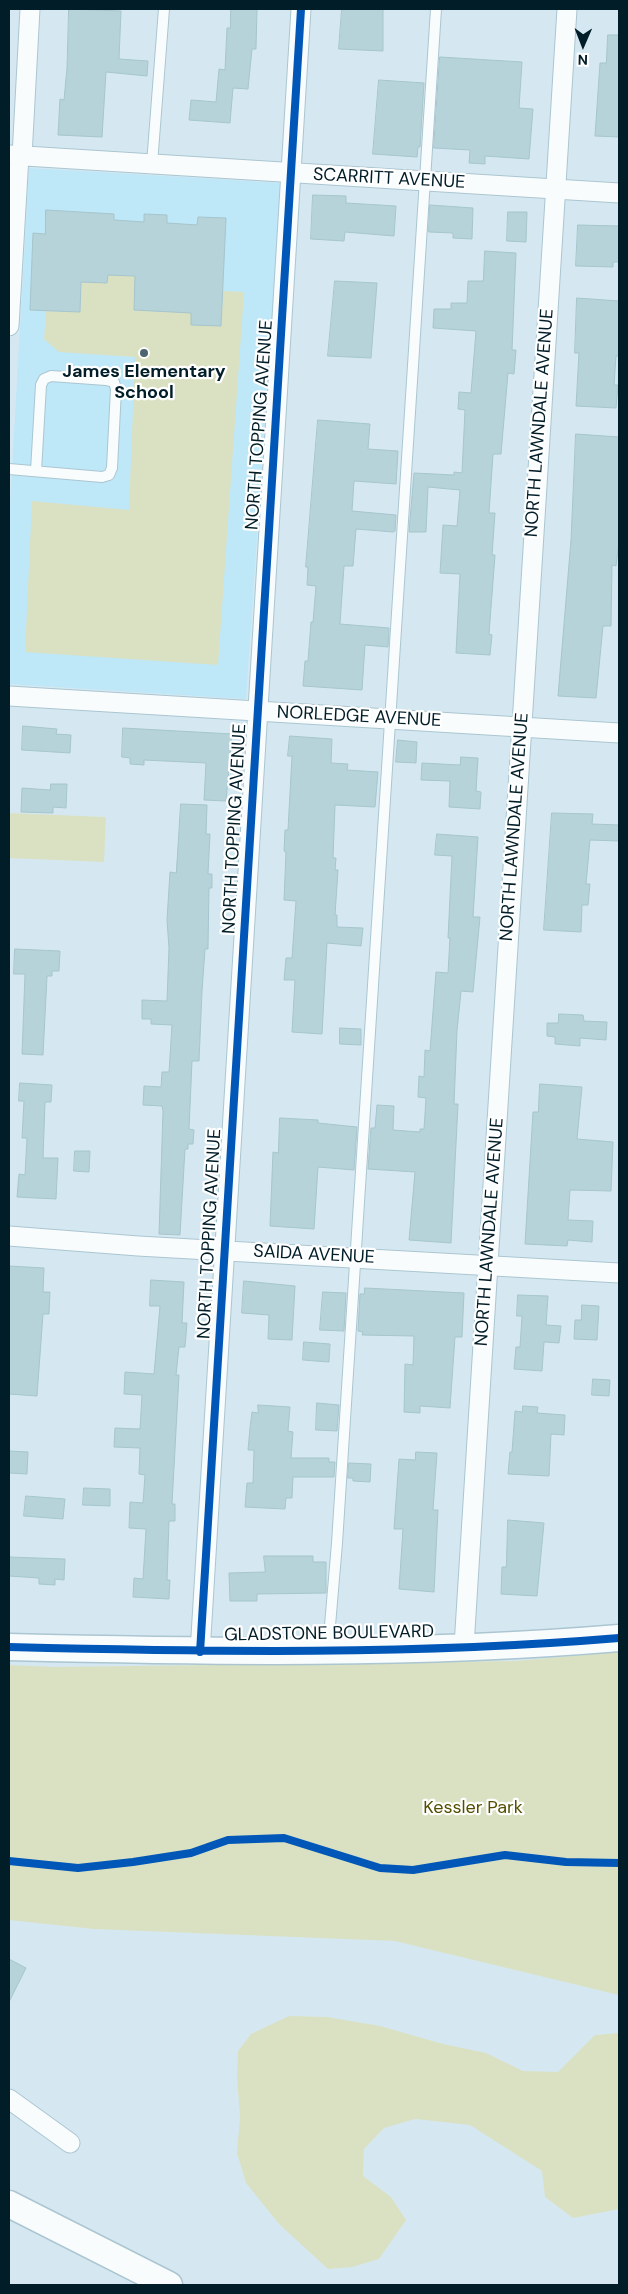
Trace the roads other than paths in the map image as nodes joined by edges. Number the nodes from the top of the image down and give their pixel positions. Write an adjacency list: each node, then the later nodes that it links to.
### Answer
1 (30, 9): 6 (street)
2 (164, 9): 7 (lane)
3 (301, 9): 8 (street, NORTH TOPPING AVENUE)
4 (436, 9): 9 (lane)
5 (567, 9): 10 (street, NORTH LAWNDALE AVENUE)
6 (17, 156): 7 (street, SCARRITT AVENUE); 12 (street)
7 (152, 164): 8 (street, SCARRITT AVENUE)
8 (291, 173): 9 (street, SCARRITT AVENUE); 16 (street, NORTH TOPPING AVENUE)
9 (424, 181): 10 (street, SCARRITT AVENUE); 17 (lane)
10 (555, 189): 11 (street, SCARRITT AVENUE); 18 (street, NORTH LAWNDALE AVENUE)
11 (619, 193)
12 (9, 326)
13 (9, 469): 14 (lane)
14 (36, 471): 14 (lane)
15 (9, 696): 16 (street, NORLEDGE AVENUE)
16 (257, 712): 17 (street, NORLEDGE AVENUE); 21 (street, NORTH TOPPING AVENUE)
17 (390, 719): 18 (street, NORLEDGE AVENUE); 22 (lane)
18 (521, 727): 19 (street, NORLEDGE AVENUE); 23 (street, NORTH LAWNDALE AVENUE)
19 (619, 733)
20 (9, 1236): 21 (street, SAIDA AVENUE)
21 (225, 1250): 22 (street, SAIDA AVENUE); 30 (street, NORTH TOPPING AVENUE)
22 (355, 1257): 23 (street, SAIDA AVENUE); 29 (lane)
23 (488, 1265): 25 (street, SAIDA AVENUE); 27 (street, NORTH LAWNDALE AVENUE)
24 (619, 1265): 25 (lane)
25 (619, 1273)
26 (619, 1638): 27 (street, GLADSTONE BOULEVARD)
27 (464, 1646): 29 (street, GLADSTONE BOULEVARD)
28 (9, 1647): 30 (street, GLADSTONE BOULEVARD)
29 (328, 1650): 30 (street, GLADSTONE BOULEVARD)
30 (200, 1652)
31 (9, 2099): 32 (street)
32 (70, 2143)
33 (9, 2204): 34 (street)
34 (169, 2285)

